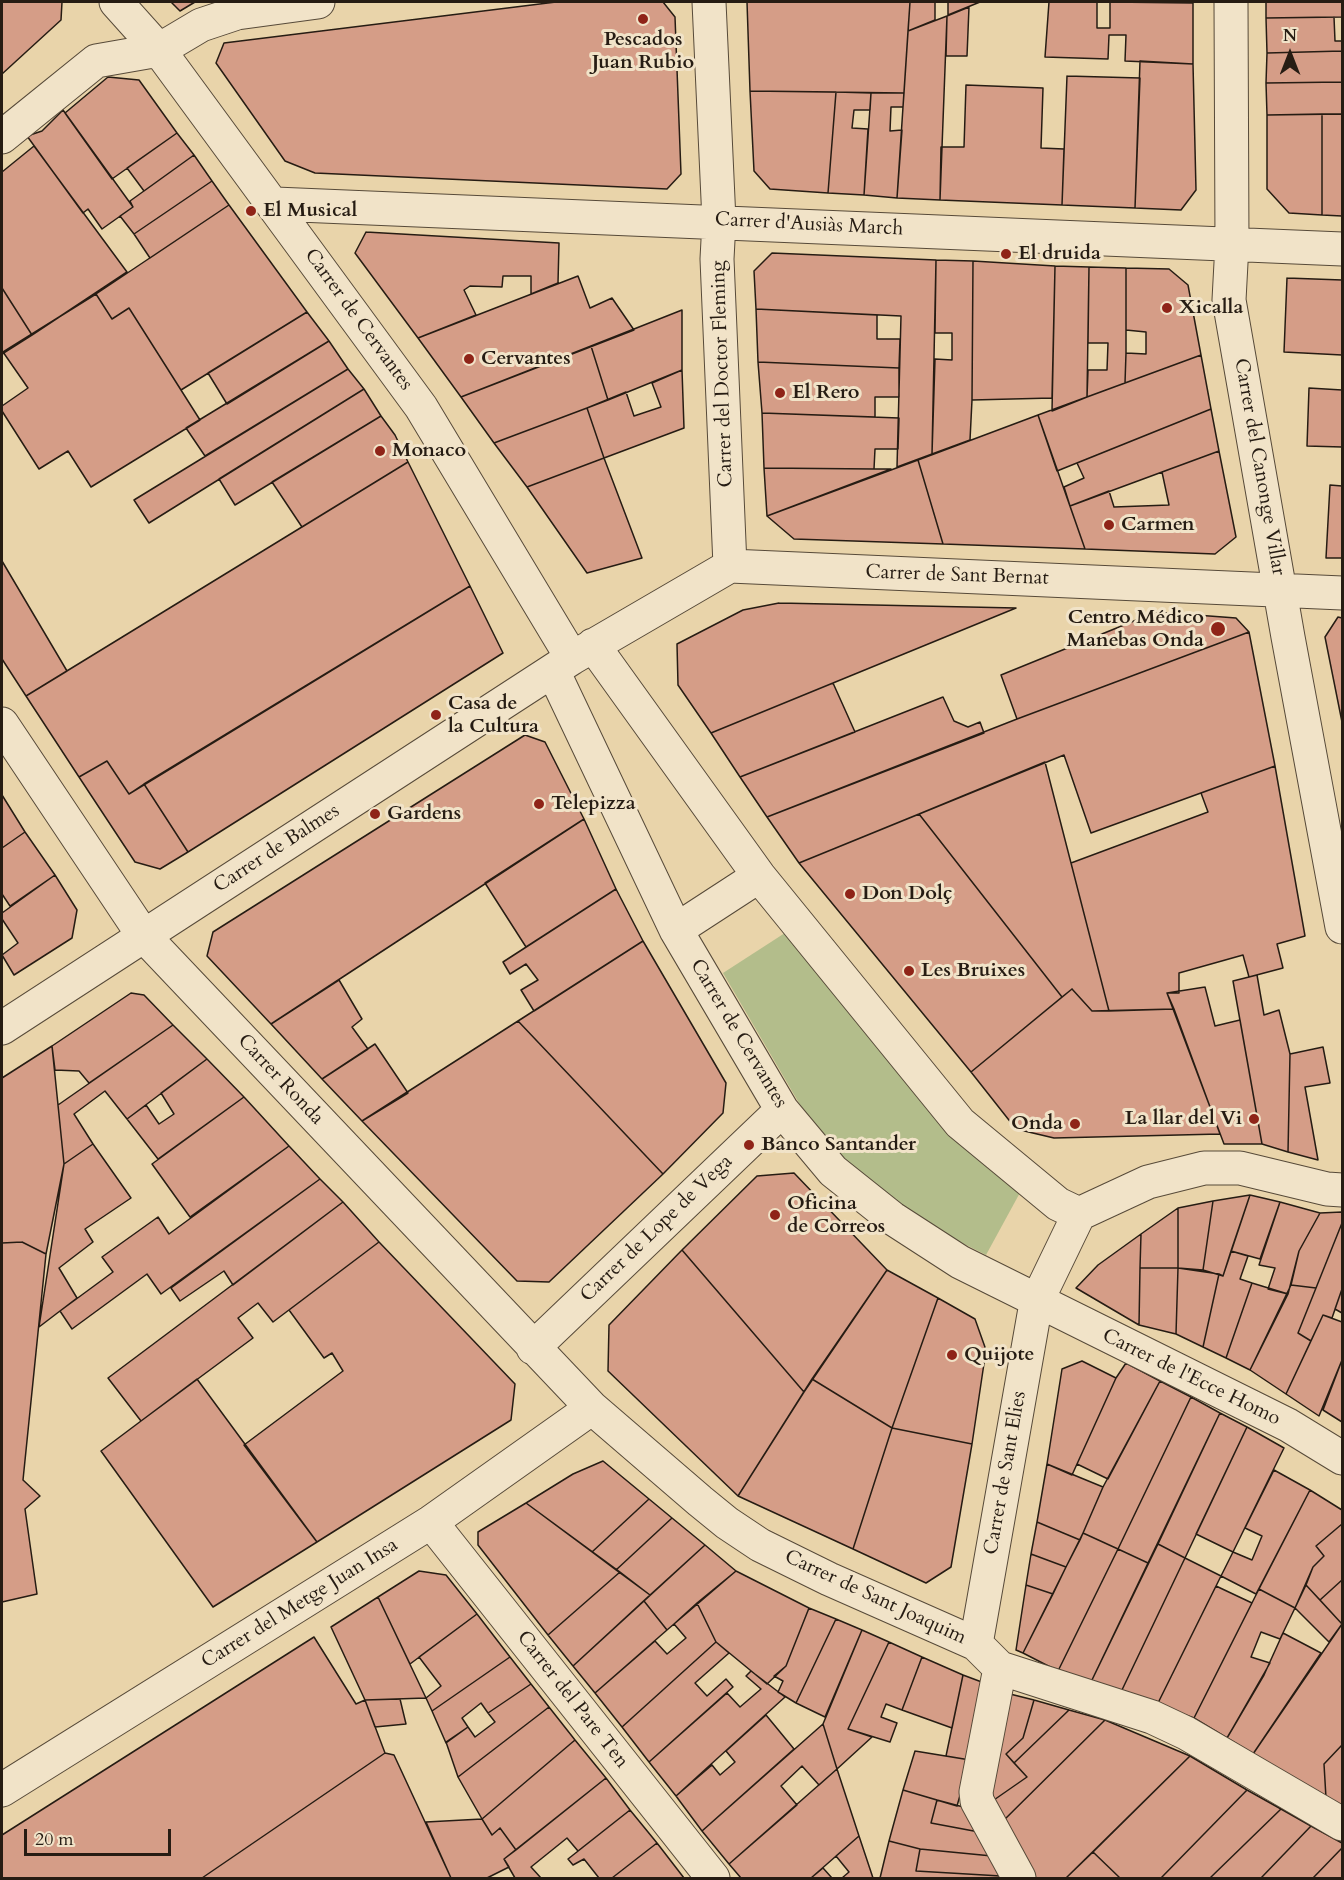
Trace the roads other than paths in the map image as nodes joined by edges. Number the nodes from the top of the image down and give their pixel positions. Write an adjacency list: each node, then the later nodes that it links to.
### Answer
1 (116, 2): 5 (street, Carrer de Cervantes)
2 (318, 2): 5 (street)
3 (709, 2): 8 (street, Carrer del Doctor Fleming)
4 (1231, 2): 9 (street, Carrer del Canonge Villar)
5 (159, 50): 6 (street); 7 (street, Carrer de Cervantes)
6 (2, 137)
7 (274, 204): 8 (street, Carrer d'Ausiàs March); 14 (street, Carrer de Cervantes)
8 (719, 221): 9 (street, Carrer d'Ausiàs March); 11 (street, Carrer del Doctor Fleming)
9 (1232, 244): 10 (street, Carrer d'Ausiàs March); 12 (street, Carrer del Canonge Villar)
10 (1342, 249)
11 (730, 566): 12 (street, Carrer de Sant Bernat); 14 (street)
12 (1281, 590): 13 (street, Carrer de Sant Bernat); 17 (street, Carrer del Canonge Villar)
13 (1342, 593)
14 (573, 658): 16 (street, Carrer de Cervantes); 18 (street, Carrer de Cervantes); 19 (street, Carrer de Balmes)
15 (2, 724): 19 (street, Carrer Ronda)
16 (759, 876): 18 (street); 23 (street, Carrer de Cervantes)
17 (1342, 927)
18 (676, 930): 21 (street, Carrer de Cervantes)
19 (143, 935): 20 (street, Carrer de Balmes); 25 (street, Carrer Ronda)
20 (2, 1028)
21 (782, 1110): 24 (street, Carrer de Cervantes); 25 (street, Carrer de Lope de Vega)
22 (1342, 1190): 23 (street)
23 (1079, 1214): 24 (street, Carrer de Sant Elies)
24 (1036, 1303): 27 (street, Carrer de l'Ecce Homo); 29 (street, Carrer de Sant Elies)
25 (532, 1348): 26 (street, Carrer Ronda)
26 (592, 1408): 28 (street, Carrer del Metge Juan Insa); 29 (street, Carrer de Sant Joaquim)
27 (1342, 1458)
28 (431, 1522): 31 (street, Carrer del Metge Juan Insa); 33 (street, Carrer del Pare Ten)
29 (976, 1644): 30 (street, Carrer de Sant Joaquim)
30 (1000, 1668): 32 (street, Carrer de Sant Joaquim); 34 (street)
31 (2, 1790)
32 (1342, 1824)
33 (713, 1878)
34 (1019, 1878)

